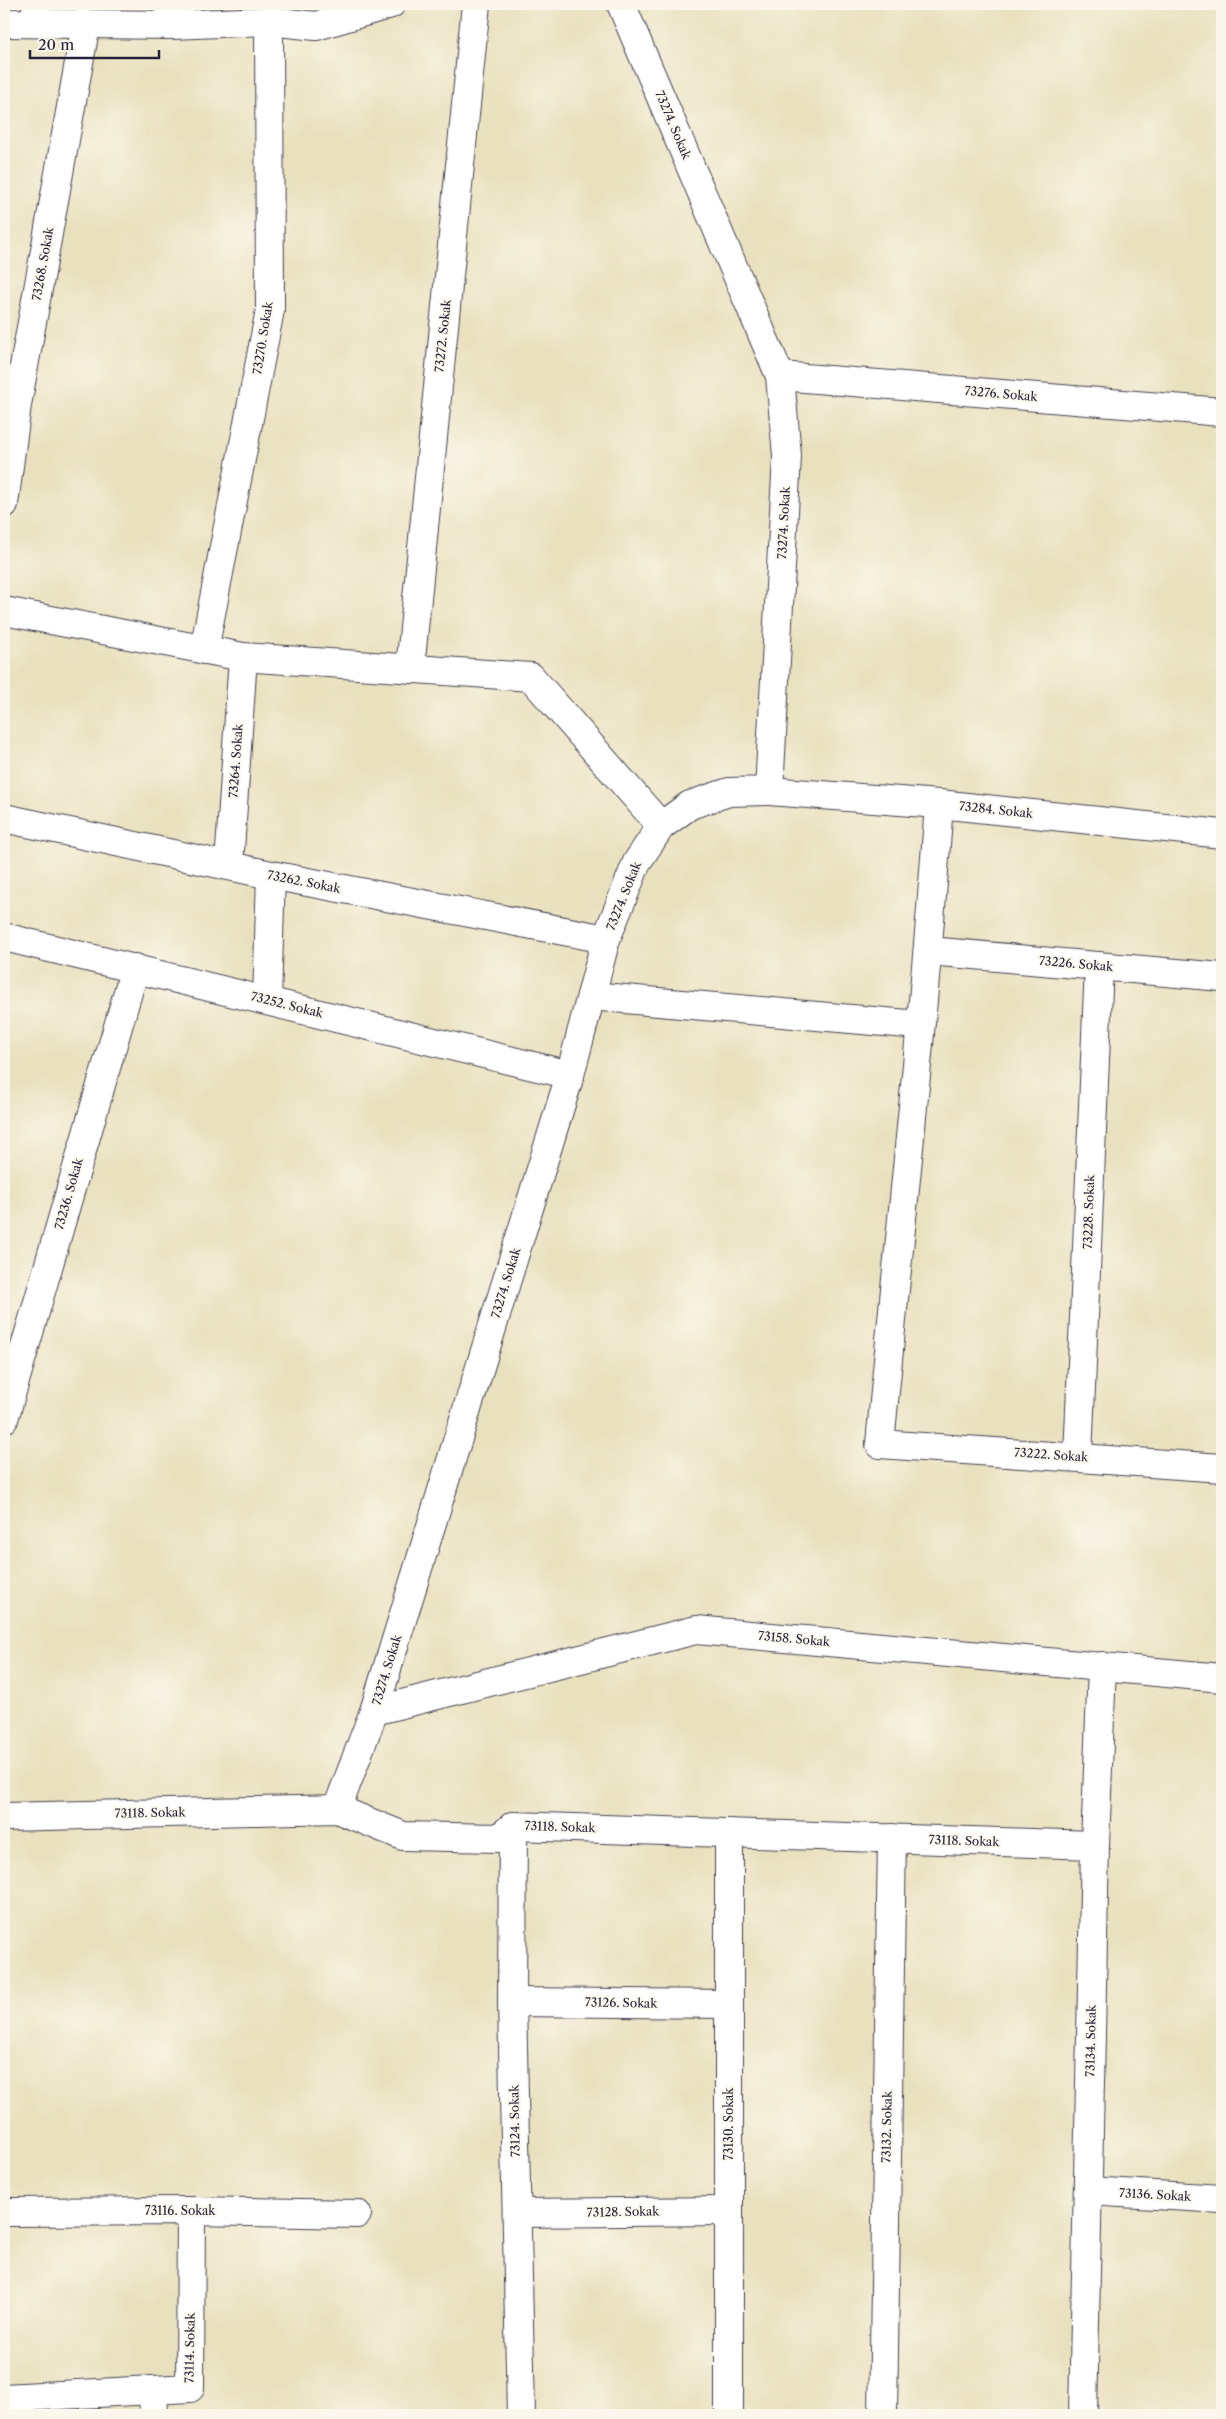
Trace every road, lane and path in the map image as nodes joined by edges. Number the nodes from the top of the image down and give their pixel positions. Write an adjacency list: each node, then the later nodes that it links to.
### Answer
1 (391, 4): 4 (street)
2 (476, 4): 16 (street, 73272. Sokak)
3 (621, 4): 10 (street, 73274. Sokak)
4 (347, 10): 7 (street)
5 (36, 13): 8 (street); 9 (street)
6 (172, 14): 7 (street); 9 (street)
7 (269, 21): 14 (street, 73270. Sokak)
8 (4, 23)
9 (86, 24): 12 (street, 73268. Sokak)
10 (780, 376): 11 (street, 73276. Sokak); 17 (street, 73274. Sokak)
11 (1222, 412)
12 (4, 504)
13 (4, 611): 14 (street)
14 (204, 650): 15 (street)
15 (242, 657): 16 (street); 22 (street, 73264. Sokak)
16 (410, 669): 20 (street)
17 (769, 791): 18 (street, 73284. Sokak); 20 (street, 73274. Sokak)
18 (939, 804): 21 (street, 73284. Sokak); 26 (street)
19 (4, 818): 22 (street, 73262. Sokak)
20 (661, 826): 25 (street, 73274. Sokak)
21 (1222, 834)
22 (229, 866): 23 (street, 73262. Sokak)
23 (271, 876): 25 (street, 73262. Sokak); 31 (street)
24 (4, 937): 28 (street, 73252. Sokak)
25 (606, 939): 30 (street, 73274. Sokak)
26 (929, 951): 27 (street, 73226. Sokak); 32 (street)
27 (1099, 966): 29 (street, 73226. Sokak); 35 (street, 73228. Sokak)
28 (135, 968): 31 (street, 73252. Sokak); 34 (street, 73236. Sokak)
29 (1222, 977)
30 (591, 996): 32 (street); 33 (street, 73274. Sokak)
31 (267, 1000): 33 (street, 73252. Sokak)
32 (920, 1025): 35 (street, 73222. Sokak)
33 (570, 1075): 39 (street, 73274. Sokak)
34 (4, 1419)
35 (1078, 1457): 36 (street, 73222. Sokak)
36 (1222, 1468)
37 (1102, 1666): 38 (street, 73158. Sokak); 39 (street, 73158. Sokak); 45 (street, 73134. Sokak)
38 (1222, 1678)
39 (374, 1712): 40 (street, 73274. Sokak)
40 (337, 1809): 41 (street, 73118. Sokak); 42 (street, 73118. Sokak)
41 (4, 1817)
42 (513, 1826): 43 (street, 73118. Sokak); 46 (street, 73124. Sokak)
43 (729, 1833): 44 (street, 73118. Sokak); 47 (street, 73130. Sokak)
44 (892, 1838): 45 (street, 73118. Sokak); 59 (street, 73132. Sokak)
45 (1095, 1845): 48 (street, 73134. Sokak)
46 (512, 2002): 47 (street, 73126. Sokak); 54 (street, 73124. Sokak)
47 (729, 2004): 51 (street, 73130. Sokak)
48 (1088, 2191): 49 (street, 73136. Sokak); 60 (street, 73134. Sokak)
49 (1222, 2199)
50 (191, 2211): 52 (street, 73116. Sokak); 53 (street, 73116. Sokak); 55 (street, 73114. Sokak)
51 (729, 2211): 54 (street, 73128. Sokak); 58 (street, 73130. Sokak)
52 (4, 2212)
53 (357, 2214)
54 (517, 2214): 57 (street, 73124. Sokak)
55 (154, 2403): 56 (street, 73114. Sokak)
56 (15, 2404)
57 (521, 2415)
58 (729, 2415)
59 (883, 2415)
60 (1083, 2415)

